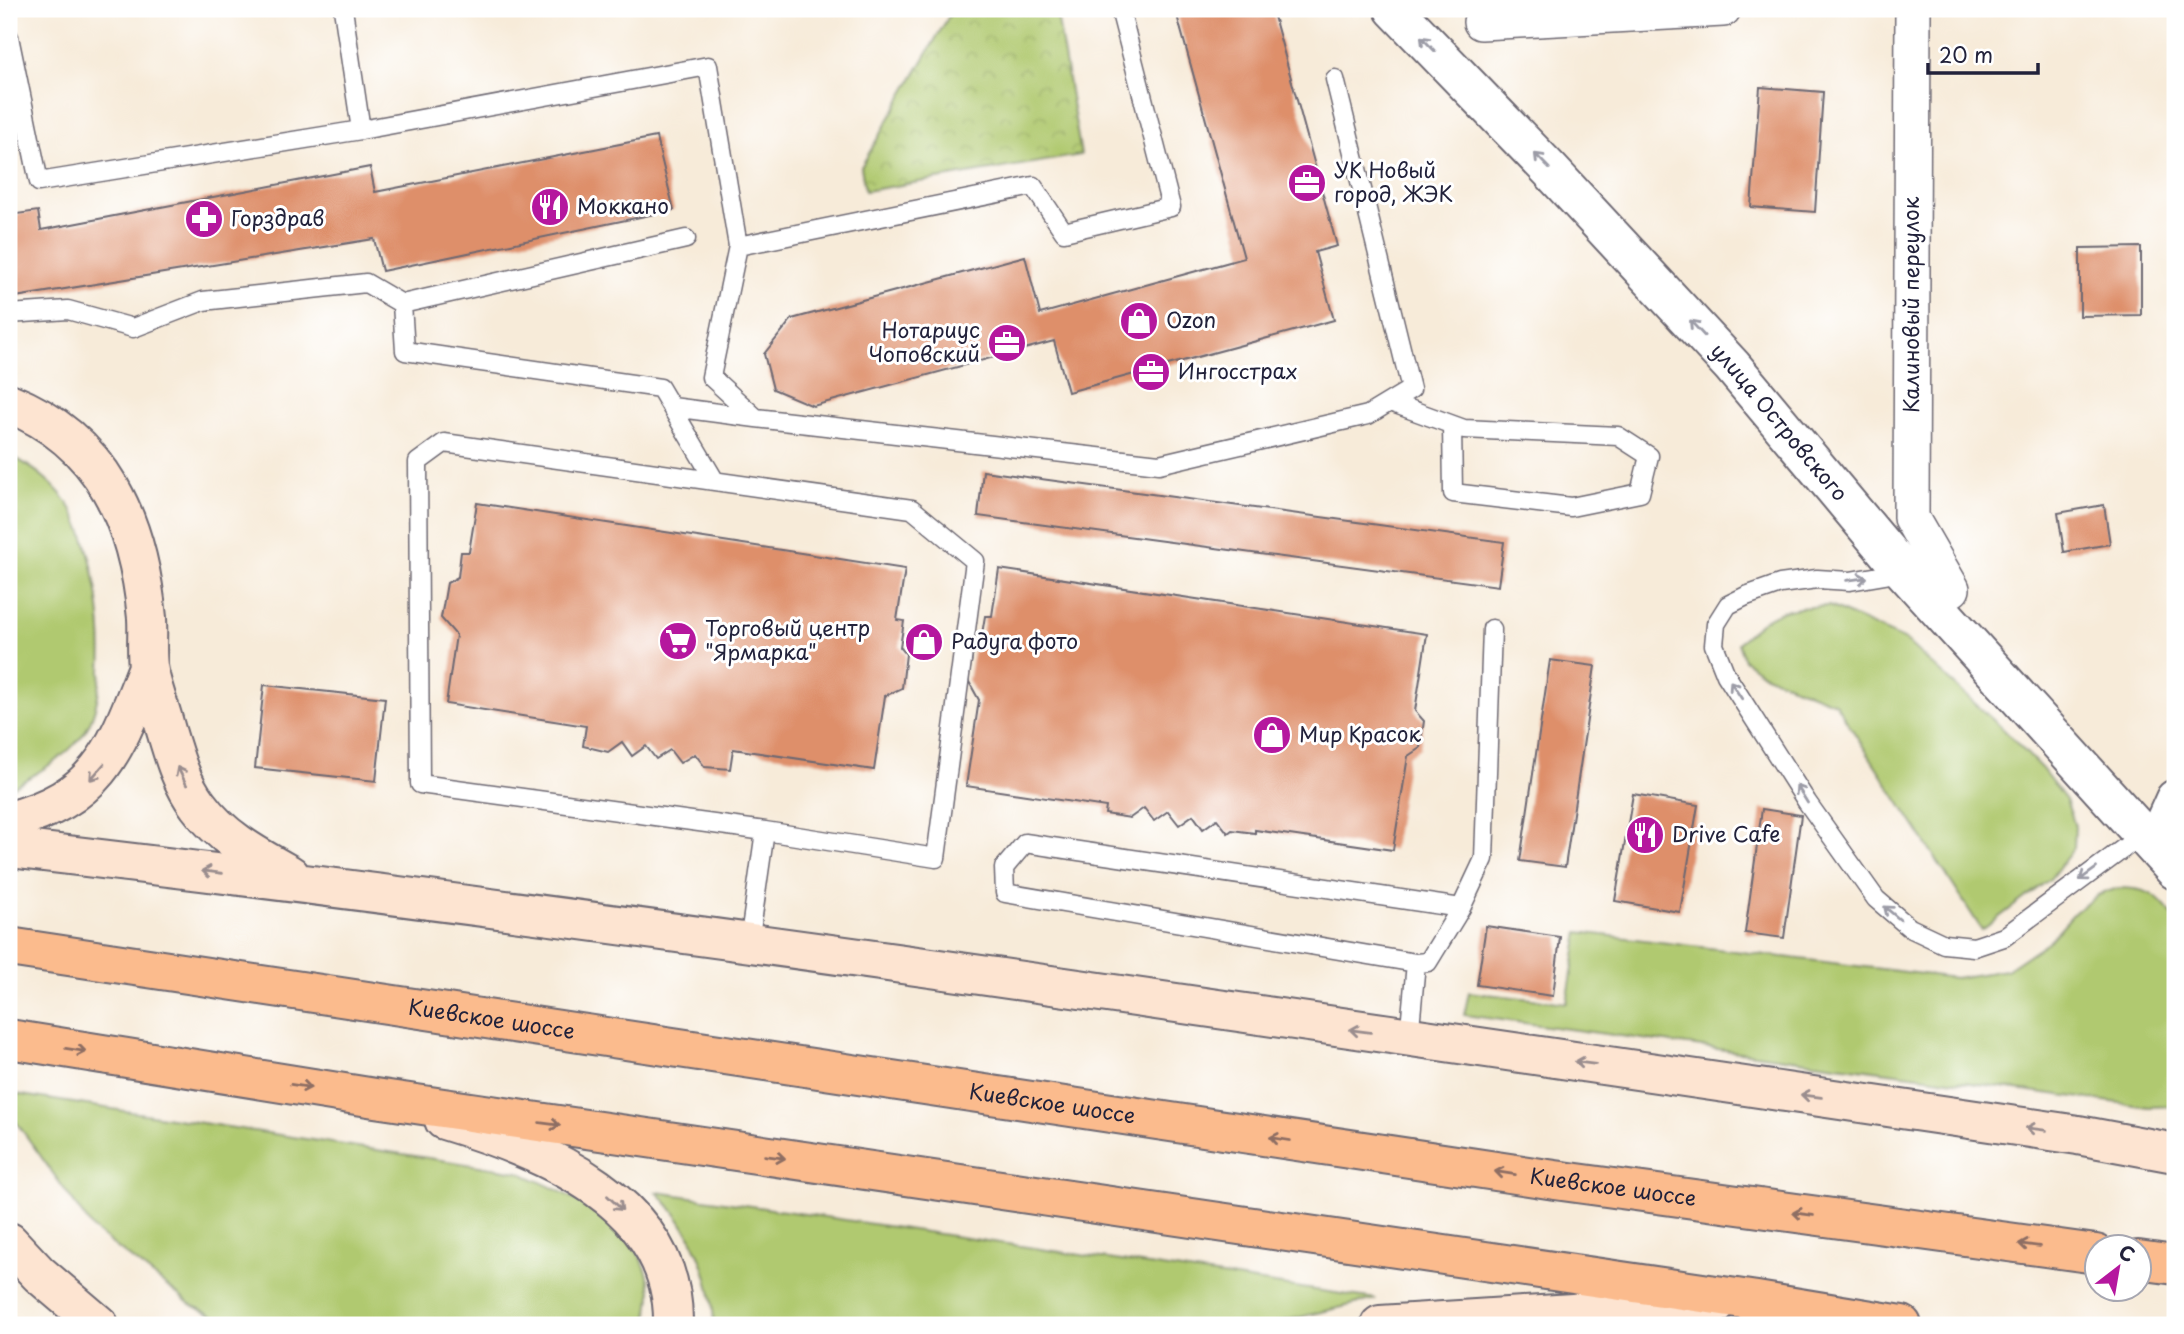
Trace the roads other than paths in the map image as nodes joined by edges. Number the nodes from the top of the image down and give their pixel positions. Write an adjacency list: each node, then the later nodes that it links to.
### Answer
1 (342, 9): 9 (lane)
2 (1120, 9): 11 (lane)
3 (1394, 9): 20 (street, улица Островского, one-way to 3)
4 (1724, 9): 6 (street)
5 (1913, 9): 21 (street, Калиновый переулок)
6 (1481, 22)
7 (9, 37): 9 (lane)
8 (1335, 79): 14 (lane)
9 (361, 130): 11 (lane)
10 (685, 239): 12 (lane)
11 (738, 246): 17 (lane)
12 (402, 304): 13 (lane); 16 (lane)
13 (9, 314)
14 (1390, 402): 17 (lane); 18 (lane)
15 (9, 403): 23 (main road)
16 (672, 407): 17 (lane); 19 (lane)
17 (756, 418)
18 (1452, 425): 18 (lane)
19 (715, 481): 26 (lane); 26 (lane)
20 (1900, 566): 28 (street, улица Островского); 28 (lane, one-way to 20)
21 (1952, 589)
22 (1492, 629): 30 (lane)
23 (148, 667): 25 (main road, one-way to 25); 29 (main road, one-way to 23)
24 (2175, 799): 28 (street)
25 (9, 821)
26 (765, 831): 31 (lane)
27 (9, 848): 29 (main road, one-way to 27)
28 (2157, 850)
29 (304, 883): 31 (main road)
30 (1461, 908): 33 (lane); 33 (lane)
31 (749, 943): 34 (main road, one-way to 31)
32 (9, 947): 41 (highway, Киевское шоссе, one-way to 32)
33 (1416, 963): 34 (lane)
34 (1409, 1038): 37 (main road, one-way to 34)
35 (9, 1039): 36 (highway, one-way to 36)
36 (375, 1098): 44 (highway, one-way to 44); 46 (main road, one-way to 46)
37 (2078, 1135): 38 (street); 39 (main road)
38 (2175, 1135)
39 (2175, 1153)
40 (9, 1242): 45 (main road)
41 (2082, 1252)
42 (2152, 1262): 43 (highway)
43 (2175, 1265)
44 (1757, 1301): 47 (main road); 48 (highway)
45 (99, 1325)
46 (673, 1325)
47 (1380, 1325)
48 (1902, 1325)

